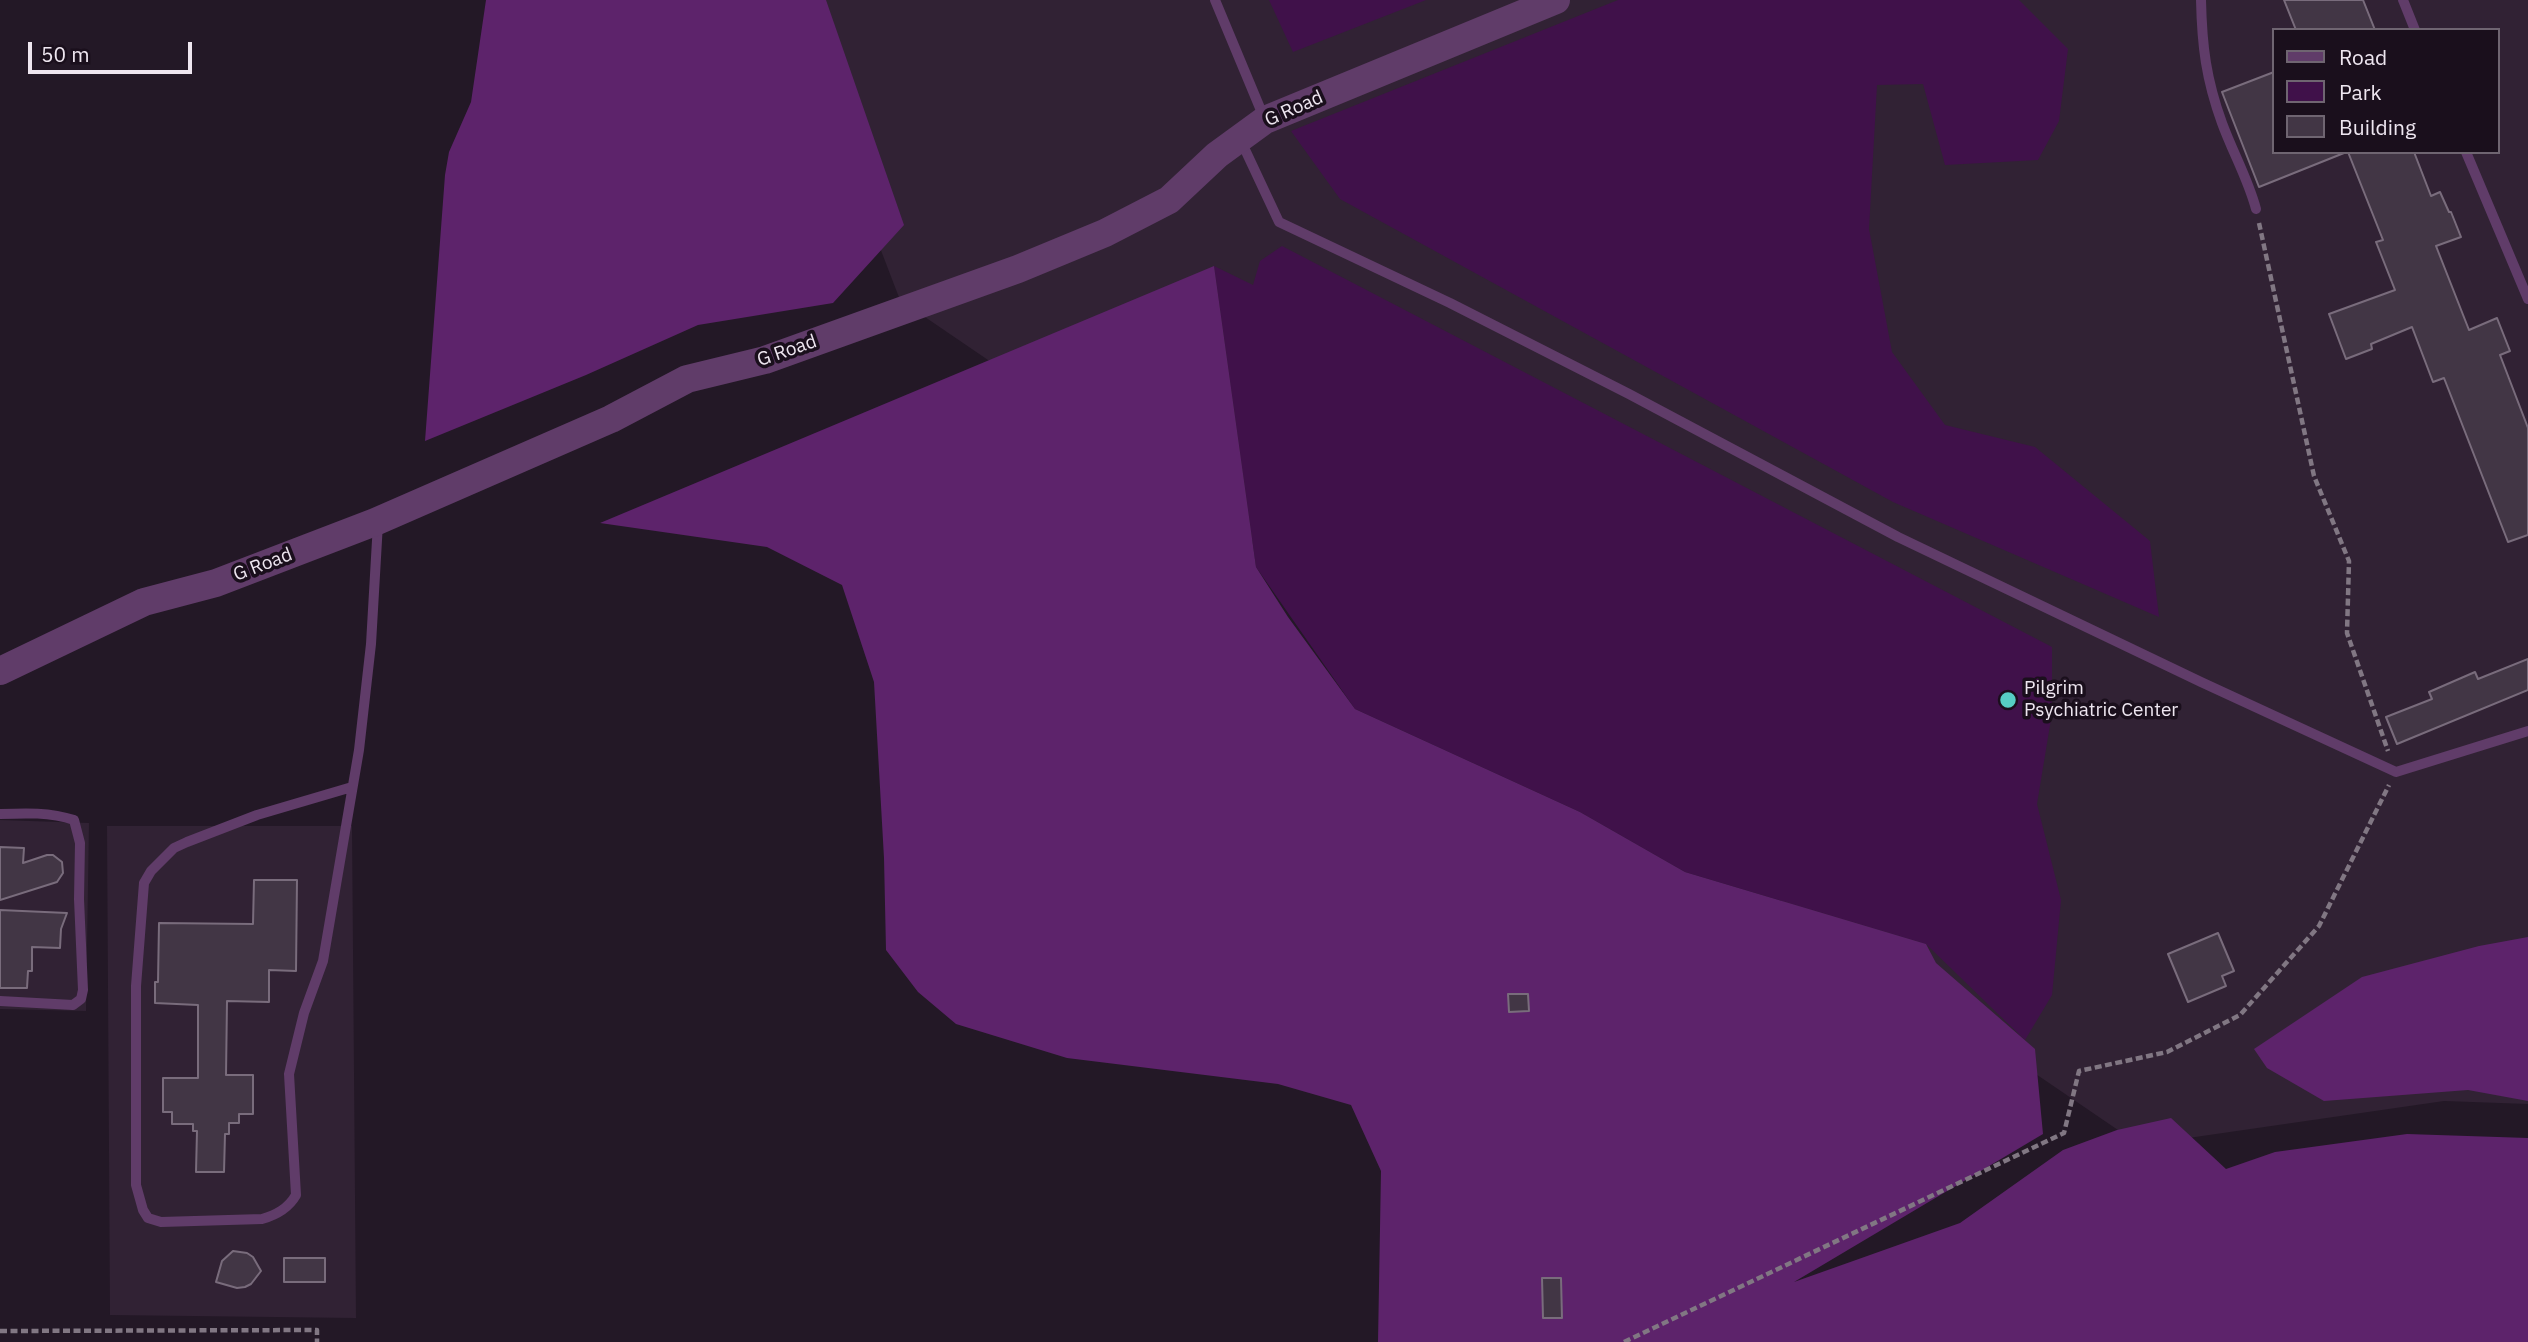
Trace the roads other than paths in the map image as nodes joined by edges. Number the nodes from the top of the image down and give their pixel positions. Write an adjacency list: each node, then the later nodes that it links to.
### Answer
1 (1215, 0): 6 (lane)
2 (1556, 0): 6 (street, G Road)
3 (2202, 0): 9 (lane)
4 (2403, 0): 5 (lane)
5 (2414, 28)
6 (1265, 120): 7 (street, G Road)
7 (1240, 138): 11 (street, G Road); 13 (lane)
8 (2467, 154): 10 (lane)
9 (2256, 209)
10 (2528, 299)
11 (378, 520): 12 (street, G Road); 14 (lane)
12 (0, 671)
13 (2528, 731)
14 (352, 787): 14 (lane)
15 (0, 814): 16 (lane)
16 (0, 1001)

